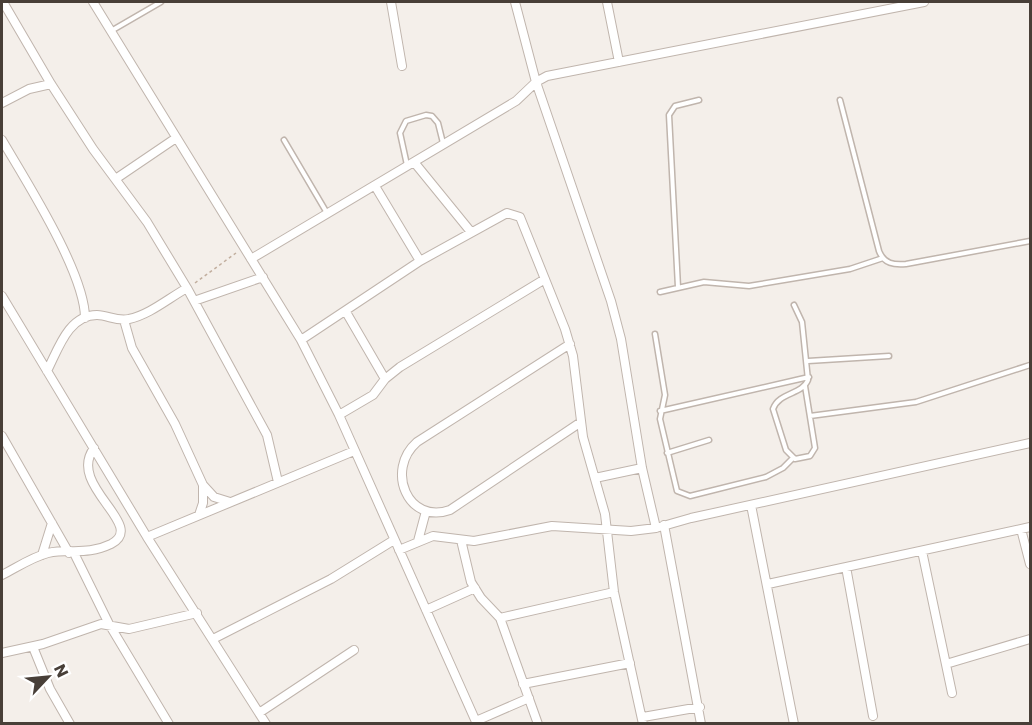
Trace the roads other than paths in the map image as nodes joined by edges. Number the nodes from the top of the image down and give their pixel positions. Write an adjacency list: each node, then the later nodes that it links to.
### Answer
1 (93, 2): 8 (street)
2 (161, 2): 8 (lane)
3 (391, 2): 10 (street)
4 (515, 2): 11 (street)
5 (608, 2): 9 (street)
6 (924, 2): 9 (street)
7 (4, 7): 12 (street)
8 (111, 31): 16 (street)
9 (619, 62): 11 (street)
10 (402, 66)
11 (536, 82): 19 (street); 64 (street)
12 (51, 84): 15 (street); 23 (street)
13 (699, 100): 33 (lane)
14 (840, 100): 28 (lane)
15 (2, 104)
16 (176, 138): 23 (street); 29 (street)
17 (2, 140): 21 (street)
18 (284, 140): 25 (lane)
19 (444, 144): 22 (street); 22 (lane)
20 (2, 156): 21 (street)
21 (13, 159): 41 (street)
22 (411, 164): 24 (street); 26 (street)
23 (117, 178): 34 (street)
24 (375, 186): 25 (street); 30 (street)
25 (327, 214): 29 (street)
26 (471, 232): 30 (street); 32 (street)
27 (1030, 241): 28 (lane)
28 (883, 258): 33 (lane)
29 (251, 259): 31 (street)
30 (420, 261): 40 (street)
31 (263, 277): 37 (street); 44 (street)
32 (545, 279): 45 (street); 51 (street)
33 (678, 287): 35 (lane)
34 (187, 288): 37 (street); 42 (street)
35 (660, 292)
36 (2, 296): 38 (street)
37 (194, 301): 66 (street)
38 (4, 305): 49 (street)
39 (794, 305): 47 (lane)
40 (346, 312): 44 (street); 51 (street)
41 (85, 318): 42 (street); 49 (street)
42 (124, 320): 67 (street)
43 (655, 334): 53 (lane)
44 (301, 340): 54 (street)
45 (570, 344): 56 (street); 70 (street)
46 (889, 356): 47 (lane)
47 (808, 361): 50 (lane)
48 (1030, 365): 55 (lane)
49 (47, 371): 60 (street)
50 (809, 377): 52 (lane); 53 (lane)
51 (385, 379): 54 (street)
52 (805, 386): 55 (lane); 63 (lane)
53 (660, 411): 62 (lane)
54 (339, 415): 61 (street)
55 (810, 416): 63 (lane)
56 (581, 422): 65 (street); 70 (street)
57 (2, 436): 72 (street)
58 (709, 440): 62 (lane)
59 (1030, 443): 69 (street)
60 (94, 448): 77 (street); 83 (street)
61 (354, 451): 66 (street); 78 (street)
62 (667, 453): 63 (lane)
63 (793, 458)
64 (642, 468): 65 (street); 73 (street)
65 (595, 478): 76 (street)
66 (278, 482): 68 (street)
67 (203, 485): 68 (street); 71 (street)
68 (230, 502): 71 (street)
69 (751, 505): 73 (street); 88 (street)
70 (426, 511): 80 (street)
71 (199, 515): 77 (street)
72 (52, 523): 83 (street); 84 (street)
73 (660, 527): 76 (street); 105 (street)
74 (1030, 527): 75 (street)
75 (1021, 529): 82 (street); 85 (street)
76 (608, 531): 79 (street); 90 (street)
77 (147, 537): 92 (street)
78 (394, 540): 81 (street); 95 (street)
79 (461, 540): 80 (street); 89 (street)
80 (418, 541): 81 (street)
81 (399, 550): 91 (street)
82 (922, 551): 86 (street); 101 (street)
83 (72, 553): 84 (street); 94 (street)
84 (42, 555): 87 (street)
85 (1030, 564)
86 (846, 567): 88 (street); 107 (street)
87 (2, 575)
88 (768, 584): 115 (street)
89 (475, 588): 91 (street); 93 (street)
90 (614, 592): 93 (street); 100 (street)
91 (426, 610): 109 (street)
92 (196, 613): 94 (street); 95 (street)
93 (500, 618): 102 (street)
94 (109, 624): 97 (street); 111 (street)
95 (213, 639): 106 (street)
96 (1030, 639): 101 (street)
97 (33, 647): 99 (street); 110 (street)
98 (354, 650): 106 (street)
99 (2, 652)
100 (630, 663): 102 (street); 108 (street)
101 (946, 664): 103 (street)
102 (524, 684): 104 (street)
103 (951, 693)
104 (529, 698): 109 (street); 113 (street)
105 (700, 707): 108 (street); 114 (street)
106 (259, 713): 112 (street)
107 (873, 716)
108 (643, 720)
109 (476, 722)
110 (70, 723)
111 (169, 723)
112 (266, 723)
113 (538, 723)
114 (701, 723)
115 (794, 723)

